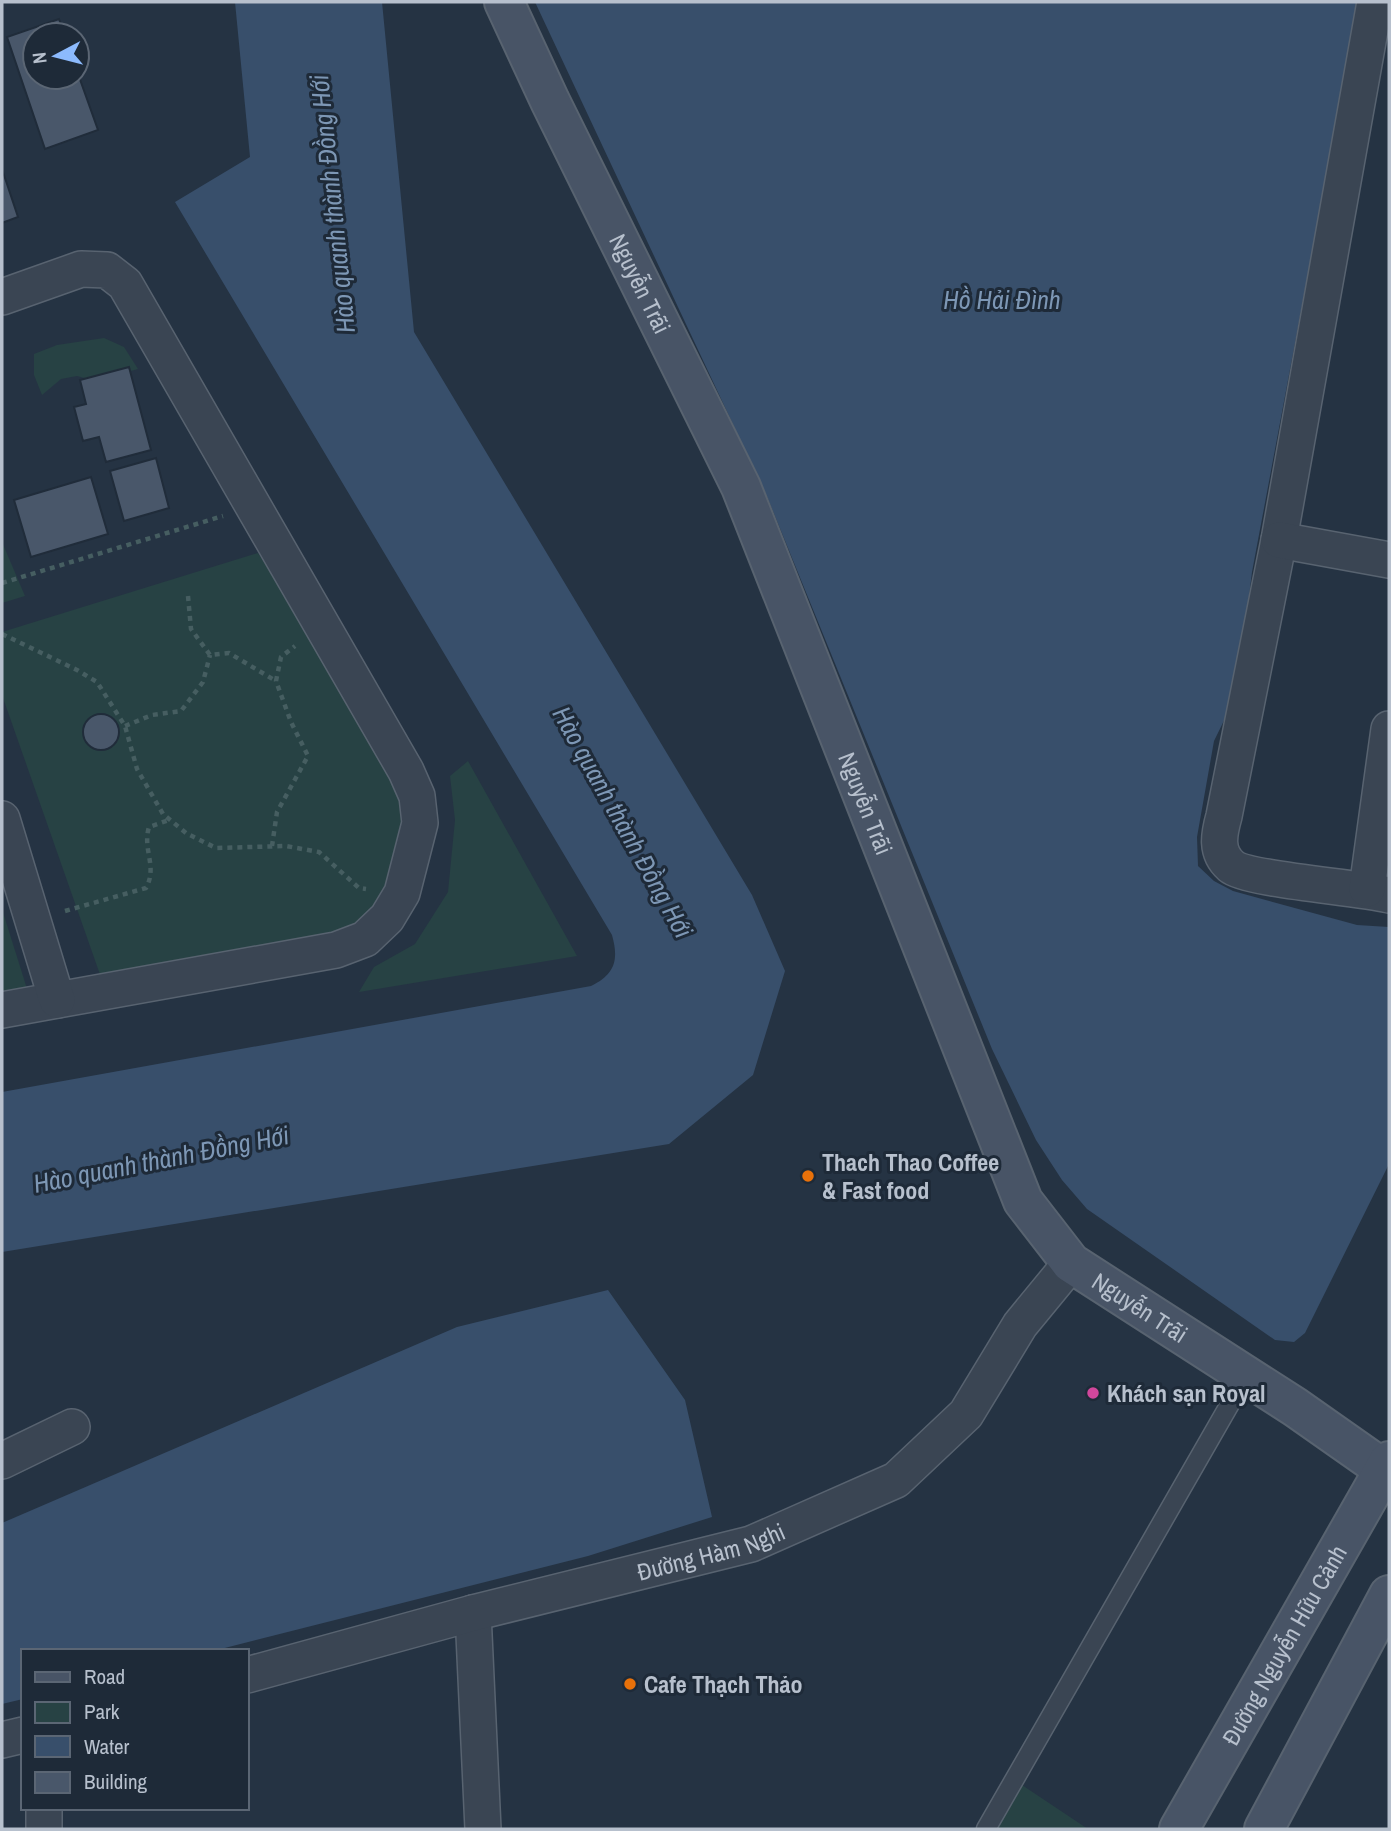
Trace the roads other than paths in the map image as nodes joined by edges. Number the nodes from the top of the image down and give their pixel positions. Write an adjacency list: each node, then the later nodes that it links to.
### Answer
1 (504, 2): 11 (street, Nguyễn Trãi)
2 (1375, 2): 4 (street)
3 (2, 297): 9 (street)
4 (1279, 540): 5 (street); 8 (street)
5 (1389, 560)
6 (1389, 729): 8 (street)
7 (2, 819): 9 (street)
8 (1378, 892)
9 (57, 1000): 10 (street)
10 (2, 1010)
11 (1071, 1263): 12 (street, Nguyễn Trãi); 17 (street, Đường Hàm Nghi)
12 (1246, 1376): 15 (street, Nguyễn Trãi); 24 (lane)
13 (72, 1427): 14 (street)
14 (2, 1461)
15 (1388, 1468): 25 (street, Đường Nguyễn Hữu Cảnh)
16 (1389, 1595): 26 (street)
17 (473, 1613): 18 (street, Đường Hàm Nghi); 23 (street)
18 (248, 1675)
19 (21, 1736): 20 (street)
20 (2, 1741)
21 (44, 1810): 22 (street)
22 (44, 1829)
23 (483, 1829)
24 (986, 1829)
25 (1179, 1829)
26 (1264, 1829)

